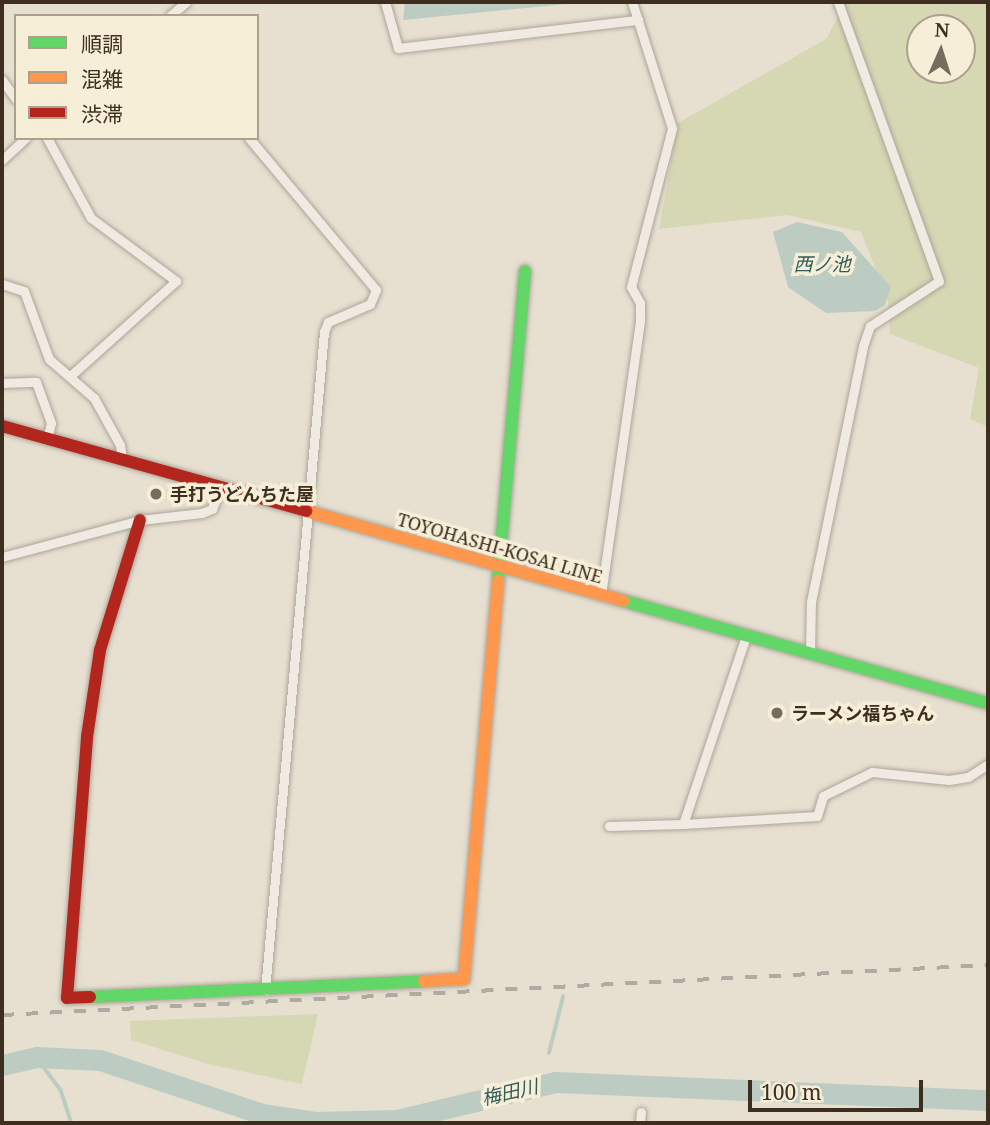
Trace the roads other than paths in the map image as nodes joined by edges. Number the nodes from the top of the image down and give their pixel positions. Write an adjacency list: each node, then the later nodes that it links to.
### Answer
1 (186, 2): 5 (street)
2 (385, 2): 6 (street)
3 (632, 2): 6 (street)
4 (838, 2): 27 (street)
5 (172, 14)
6 (638, 20): 25 (street)
7 (2, 80): 8 (street)
8 (14, 96)
9 (24, 140): 12 (street)
10 (48, 140): 15 (street)
11 (251, 140): 21 (street)
12 (2, 160)
13 (525, 271): 24 (street)
14 (2, 284): 15 (street)
15 (70, 376): 19 (street)
16 (2, 383): 18 (street)
17 (2, 426): 18 (street, TOYOHASHI-KOSAI LINE)
18 (47, 439): 19 (street, TOYOHASHI-KOSAI LINE)
19 (122, 459): 20 (street, TOYOHASHI-KOSAI LINE)
20 (221, 487): 21 (street, TOYOHASHI-KOSAI LINE); 22 (street)
21 (306, 512): 24 (street, TOYOHASHI-KOSAI LINE); 32 (street)
22 (140, 520): 23 (street); 32 (street)
23 (2, 557)
24 (497, 565): 25 (street, TOYOHASHI-KOSAI LINE); 32 (street)
25 (601, 595): 26 (street, TOYOHASHI-KOSAI LINE)
26 (746, 636): 27 (street, TOYOHASHI-KOSAI LINE); 30 (street)
27 (810, 652): 28 (street, TOYOHASHI-KOSAI LINE)
28 (988, 703)
29 (988, 764): 30 (street)
30 (683, 824): 31 (street)
31 (609, 826)
32 (265, 990)
33 (641, 1112): 34 (street)
34 (640, 1123)

